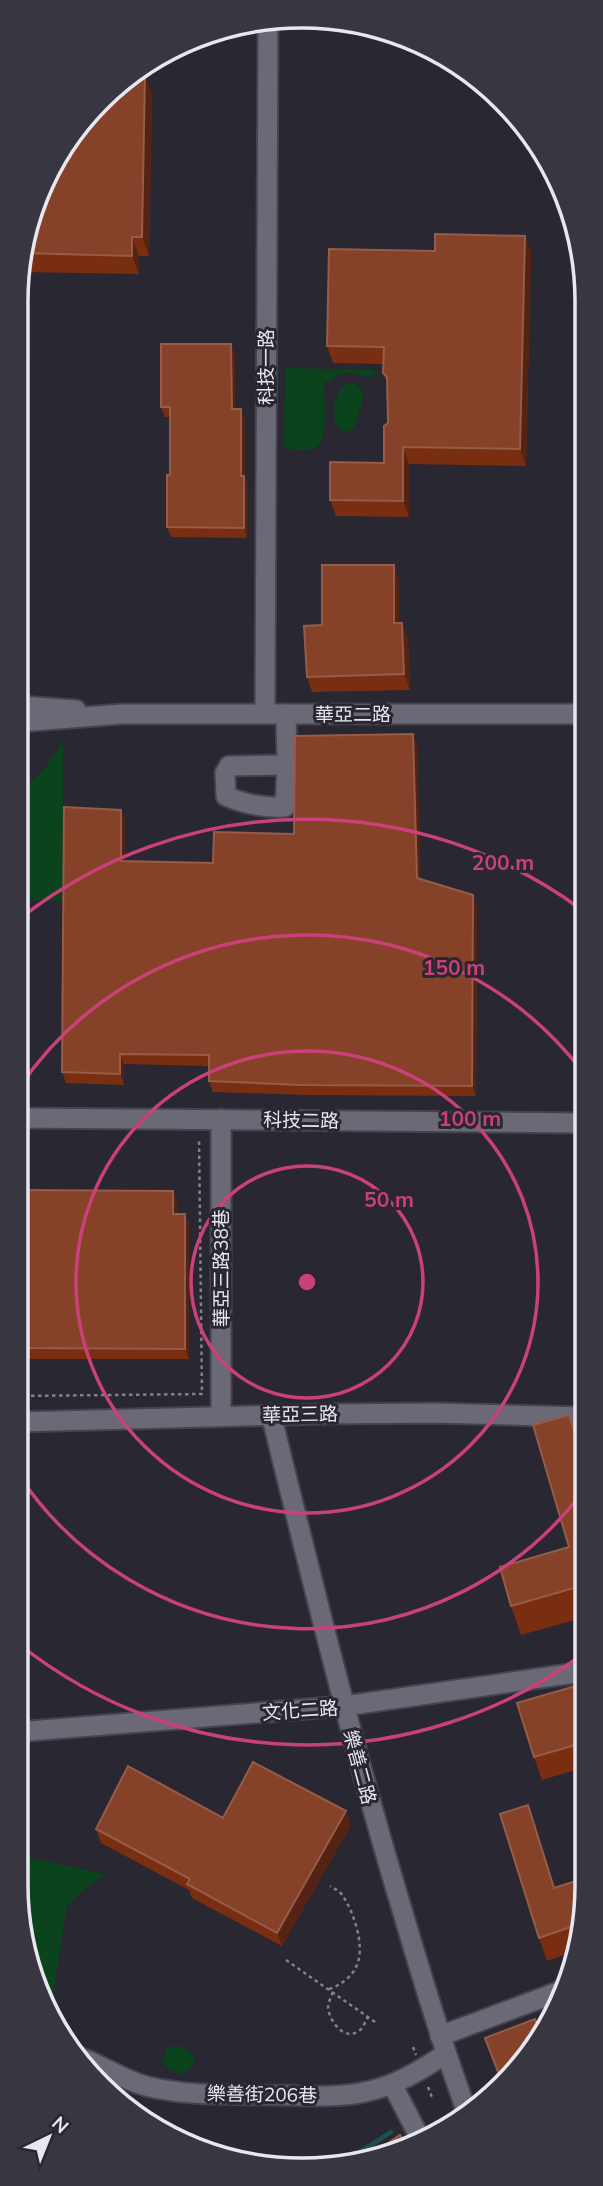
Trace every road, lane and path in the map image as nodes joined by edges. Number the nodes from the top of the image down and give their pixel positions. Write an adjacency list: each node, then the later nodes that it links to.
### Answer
1 (268, 30): 3 (street, 科技一路)
2 (28, 707): 4 (street, 華亞二路)
3 (265, 713): 4 (street, 華亞二路); 5 (street, 華亞二路)
4 (122, 714): 7 (street, 華亞二路)
5 (286, 714): 6 (street, 華亞二路); 8 (street)
6 (575, 714)
7 (28, 721)
8 (287, 765)
9 (28, 1118): 10 (street, 科技二路)
10 (221, 1119): 11 (street, 科技二路); 15 (street, 華亞三路38巷)
11 (575, 1123)
12 (199, 1132): 13 (path)
13 (28, 1395)
14 (271, 1414): 15 (street, 華亞三路); 16 (street, 華亞三路); 19 (street, 樂善二路)
15 (220, 1416): 17 (street, 華亞三路)
16 (575, 1417)
17 (28, 1422)
18 (575, 1673): 19 (street, 文化二路)
19 (344, 1706): 20 (street, 文化二路); 28 (street, 樂善二路)
20 (28, 1731)
21 (330, 1886): 23 (path)
22 (286, 1960): 23 (path)
23 (329, 1989): 24 (path)
24 (333, 1992): 26 (path); 26 (path)
25 (551, 1995): 28 (street, 樂善街206巷)
26 (368, 2017): 27 (path)
27 (378, 2024)
28 (442, 2045): 30 (street, 樂善街206巷); 31 (street, 樂善二路)
29 (97, 2066): 30 (street, 樂善街206巷)
30 (392, 2084): 32 (street)
31 (464, 2104)
32 (417, 2132)

